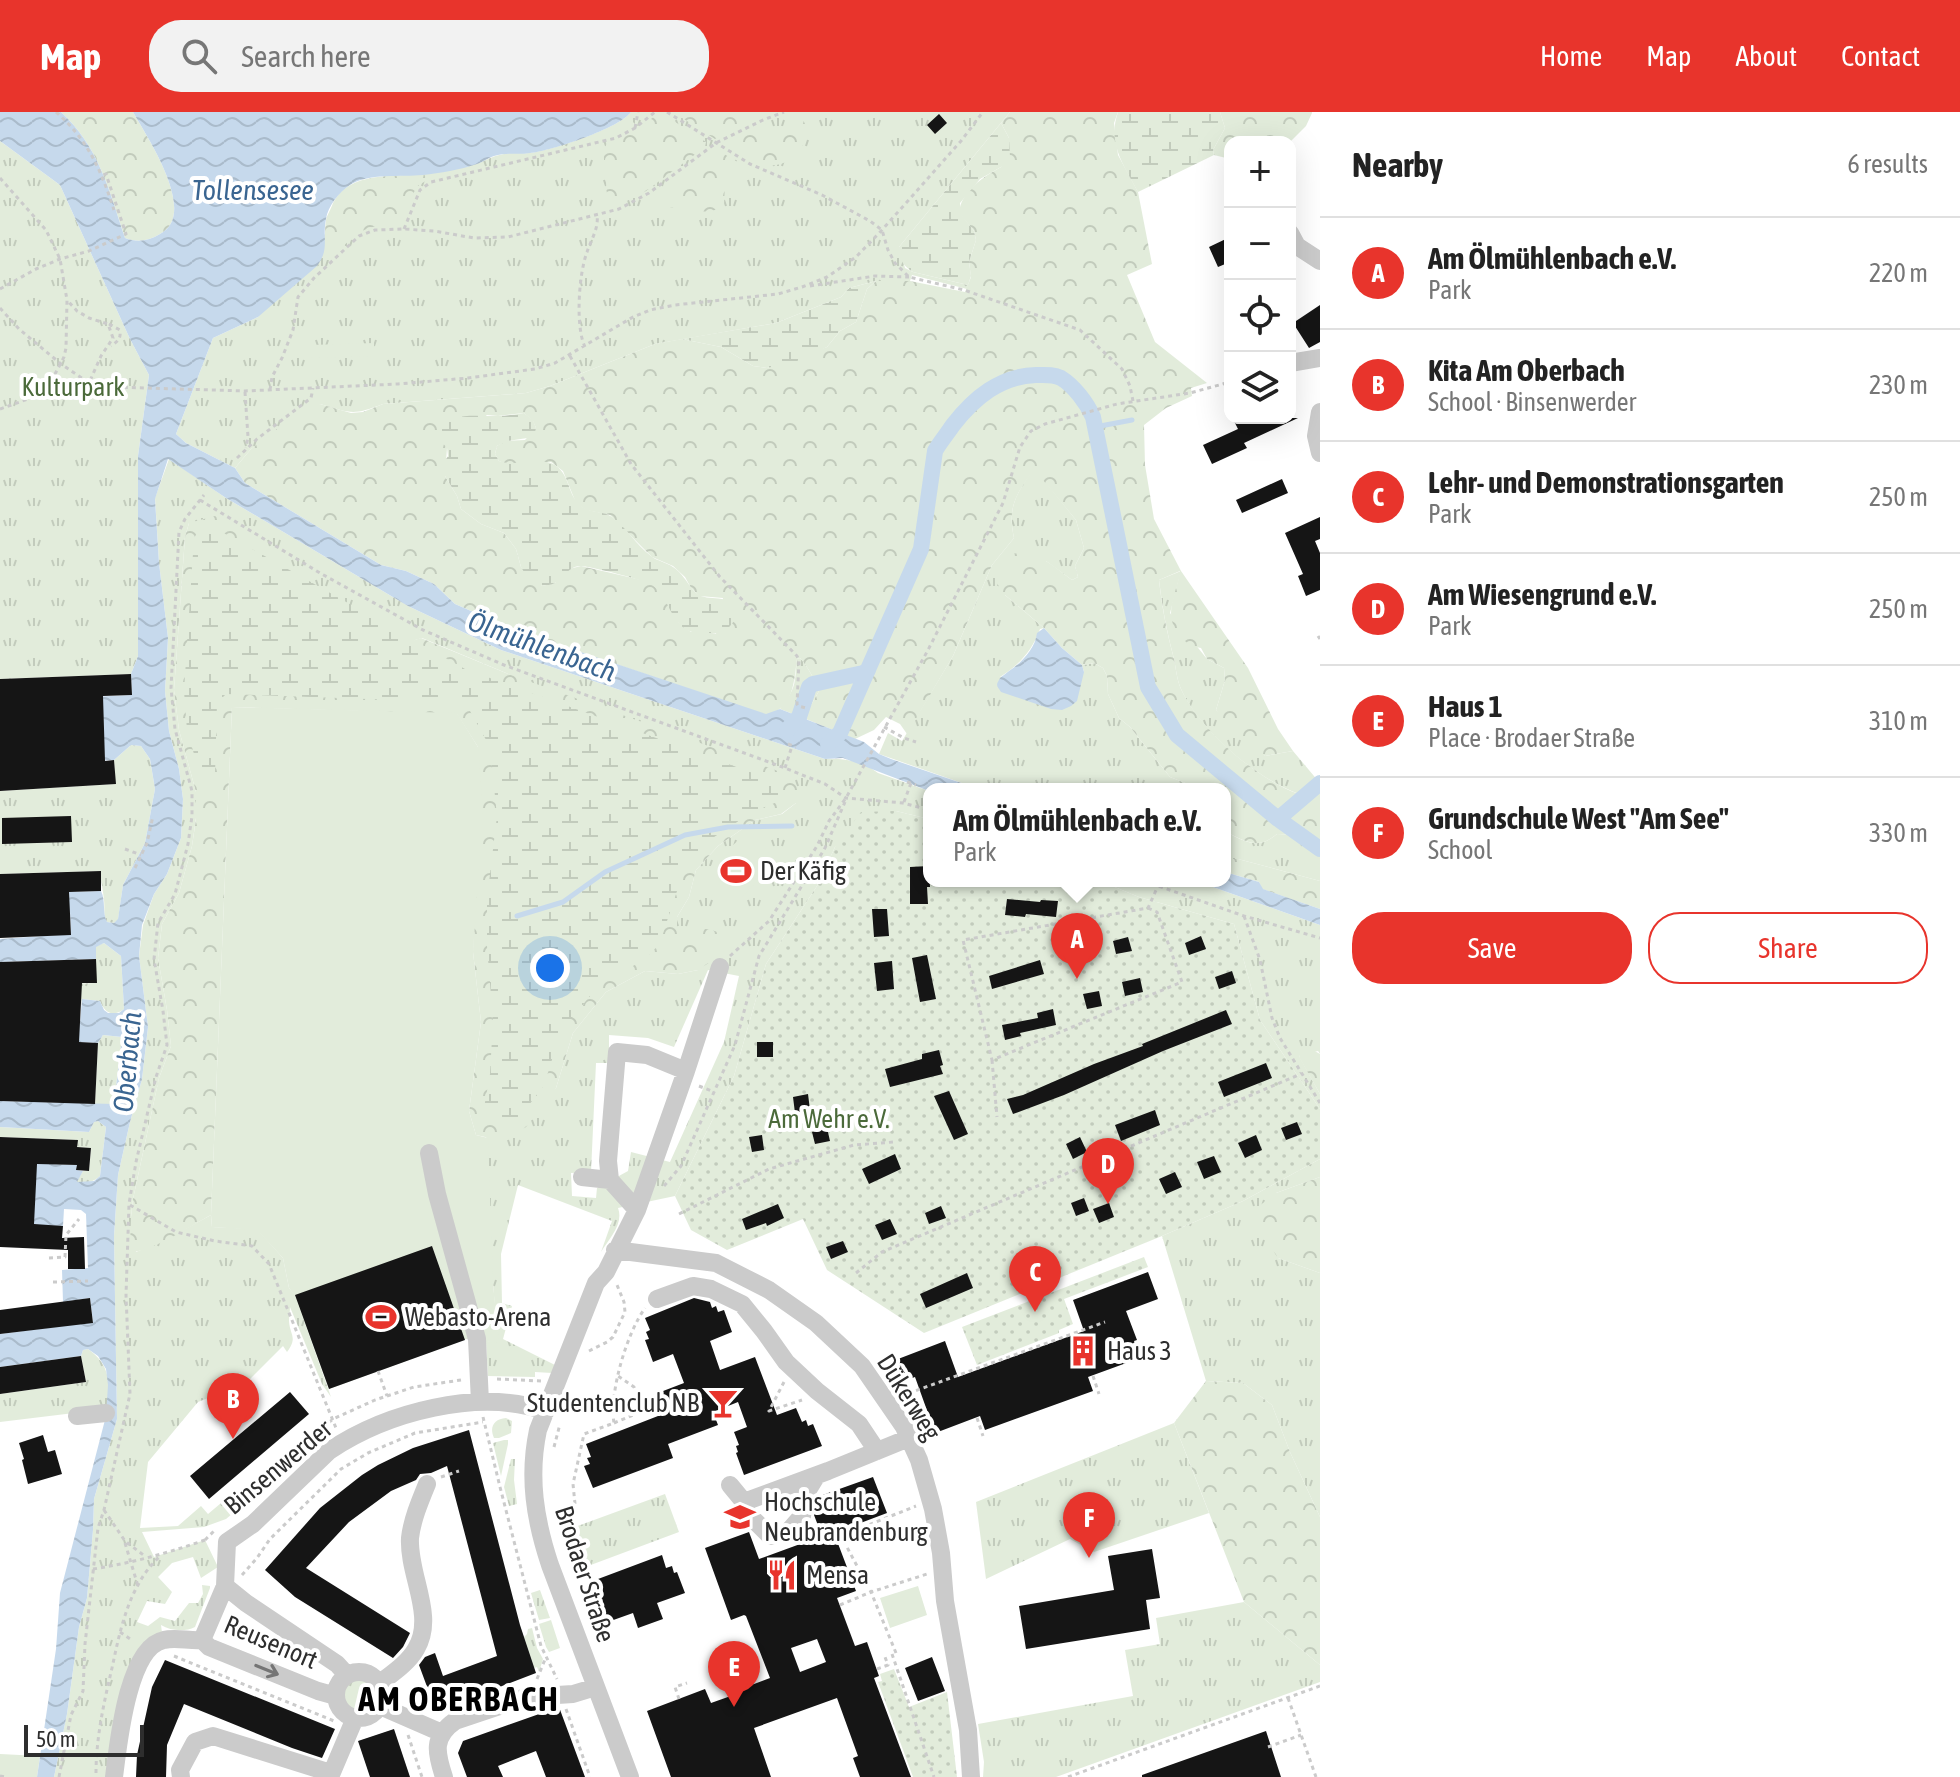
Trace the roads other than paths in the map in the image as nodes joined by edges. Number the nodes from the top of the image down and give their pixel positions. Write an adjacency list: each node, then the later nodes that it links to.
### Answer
1 (1296, 244): 2 (street)
2 (1320, 261)
3 (1320, 358): 4 (street)
4 (1296, 362)
5 (1320, 412): 6 (street)
6 (1320, 453)
7 (720, 967): 8 (street, Brodaer Straße)
8 (686, 1071): 11 (street); 12 (street, Brodaer Straße)
9 (429, 1153): 15 (street)
10 (582, 1177): 11 (street)
11 (610, 1180): 12 (street)
12 (637, 1210): 13 (street, Brodaer Straße)
13 (615, 1250): 18 (street, Brodaer Straße); 19 (street, Dükerweg)
14 (657, 1299): 20 (street)
15 (480, 1402): 18 (street, Binsenwerder); 25 (street, Binsenwerder)
16 (106, 1413): 17 (street)
17 (77, 1416)
18 (553, 1416): 29 (street, Brodaer Straße)
19 (909, 1438): 20 (street); 39 (street, Dükerweg)
20 (877, 1451): 21 (street)
21 (817, 1475): 24 (street); 24 (street)
22 (427, 1484): 28 (street)
23 (730, 1485): 24 (street)
24 (744, 1502)
25 (227, 1588): 26 (street, Reusenort); 27 (street, Reusenort)
26 (202, 1640): 30 (street, Reusenort, one-way to 30); 35 (street)
27 (347, 1675): 28 (street, Reusenort); 30 (street, Reusenort)
28 (380, 1683): 31 (street)
29 (596, 1687): 33 (street); 38 (street, Brodaer Straße)
30 (336, 1696): 32 (street, Reusenort)
31 (380, 1706): 32 (street); 33 (street)
32 (353, 1723): 34 (street)
33 (442, 1733): 37 (street)
34 (330, 1775): 36 (street)
35 (114, 1777)
36 (181, 1777)
37 (444, 1777)
38 (630, 1777)
39 (971, 1777)

